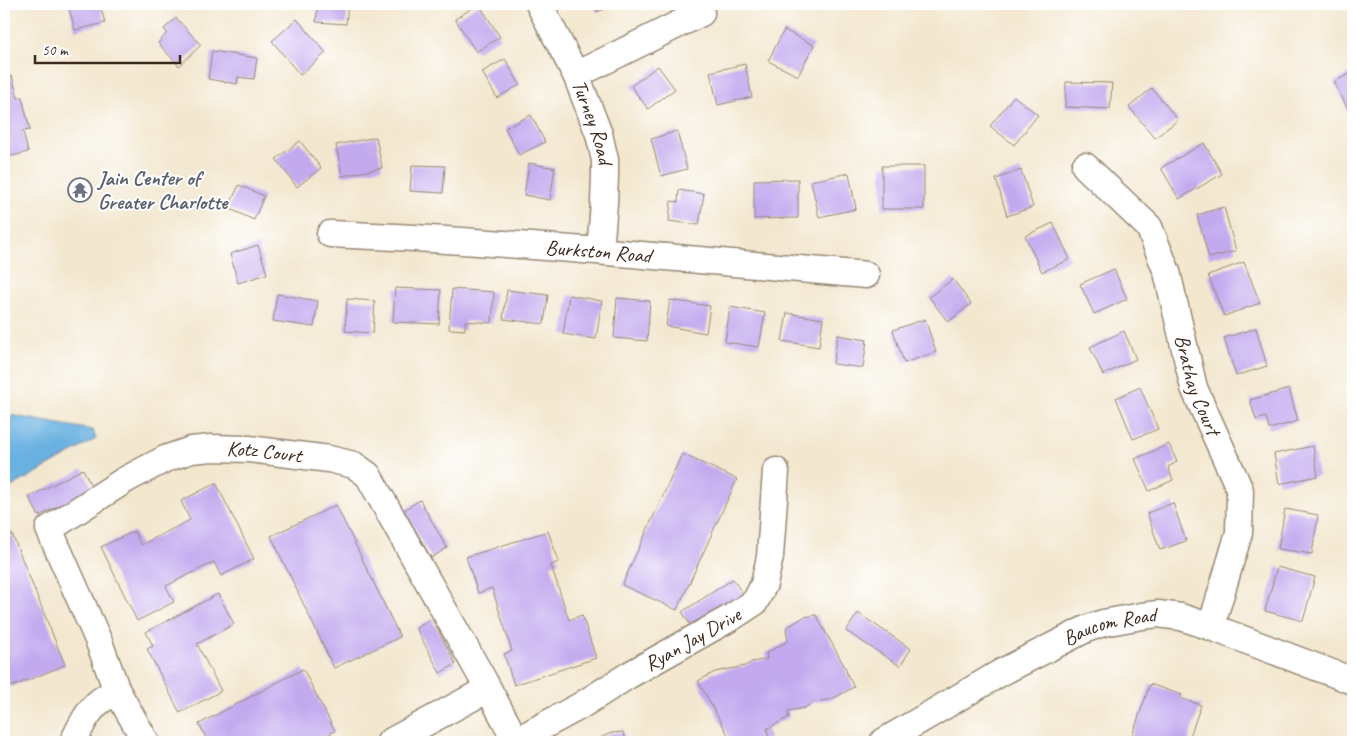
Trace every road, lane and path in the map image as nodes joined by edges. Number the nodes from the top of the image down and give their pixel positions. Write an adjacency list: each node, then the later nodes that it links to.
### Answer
1 (539, 4): 3 (street, Turney Road)
2 (701, 13): 3 (street)
3 (576, 76): 6 (street, Turney Road)
4 (1085, 166): 9 (street, Brathay Court)
5 (330, 234): 6 (street, Burkston Road)
6 (600, 251): 7 (street, Burkston Road)
7 (866, 275)
8 (776, 471): 16 (street, Ryan Jay Drive)
9 (1211, 627): 10 (street, Baucom Road); 17 (street, Baucom Road)
10 (1353, 681)
11 (488, 689): 12 (street, Kotz Court); 15 (street); 16 (street, Kotz Court)
12 (116, 691): 13 (street); 14 (street)
13 (73, 742)
14 (146, 742)
15 (390, 742)
16 (515, 742)
17 (883, 742)

